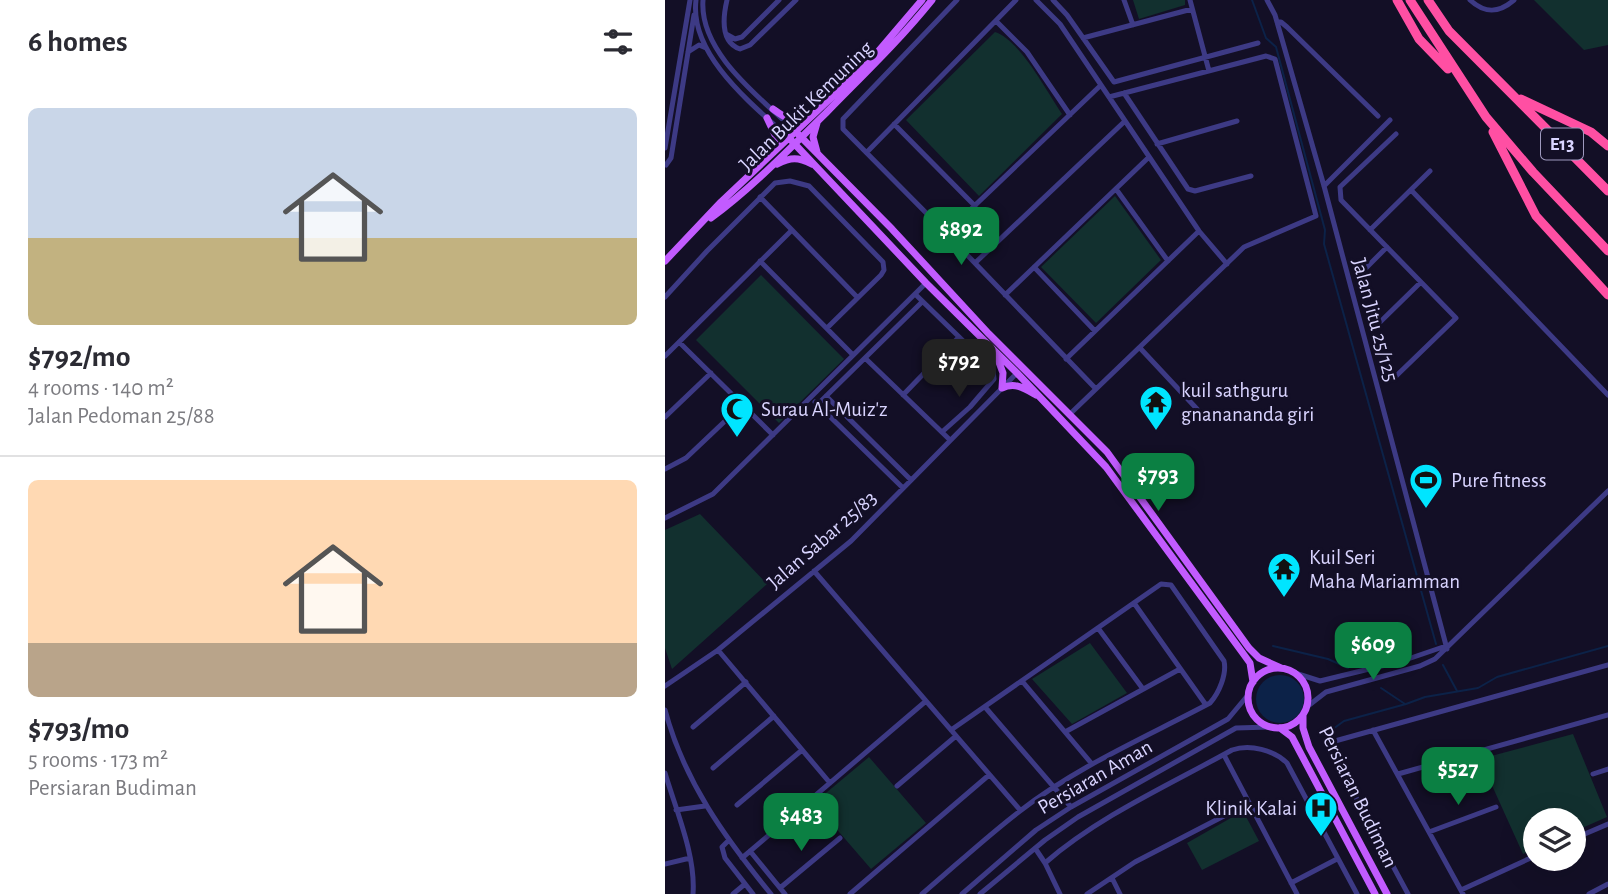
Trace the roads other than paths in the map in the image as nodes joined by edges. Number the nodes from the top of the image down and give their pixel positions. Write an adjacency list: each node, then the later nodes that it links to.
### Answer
1 (690, 0): 54 (street)
2 (699, 0): 21 (street); 40 (street)
3 (727, 0): 27 (street)
4 (779, 0): 26 (street)
5 (796, 0): 28 (street)
6 (922, 0): 45 (main road, Jalan Bukit Kemuning)
7 (932, 0): 45 (main road, Jalan Bukit Kemuning)
8 (957, 0): 55 (street)
9 (1016, 0): 24 (street)
10 (1036, 0): 35 (street)
11 (1053, 0): 29 (street)
12 (1124, 0): 25 (street)
13 (1190, 0): 22 (street)
14 (1267, 0): 23 (street, Jalan Jitu 25/125)
15 (1273, 0): 23 (street)
16 (1397, 0): 36 (highway)
17 (1410, 0): 36 (highway, E13)
18 (1427, 0): 39 (highway, E13)
19 (1470, 0): 20 (street)
20 (1514, 0)
21 (695, 8): 31 (street); 32 (street)
22 (1192, 9): 25 (street); 33 (street)
23 (1276, 18): 42 (street); 66 (street, Jalan Jitu 25/125)
24 (996, 21): 41 (street); 49 (street)
25 (1133, 24): 29 (street)
26 (751, 29): 27 (street); 28 (street)
27 (726, 34): 28 (street)
28 (759, 36)
29 (1083, 38): 33 (street)
30 (1258, 43): 33 (street)
31 (706, 48): 32 (street); 44 (street)
32 (688, 52): 59 (street)
33 (1205, 58): 34 (street)
34 (1209, 71): 37 (street); 85 (street)
35 (1101, 85): 38 (street); 41 (street)
36 (1464, 85): 43 (highway, E13)
37 (1124, 93): 38 (street); 52 (street)
38 (1109, 97): 47 (street)
39 (1516, 97): 53 (highway); 69 (highway, E13)
40 (773, 109): 45 (main road); 51 (street)
41 (1070, 115): 71 (street)
42 (1378, 116)
43 (1486, 117): 80 (highway, E13); 92 (highway)
44 (767, 118): 51 (street); 58 (main road)
45 (814, 119): 51 (main road, Jalan Bukit Kemuning); 56 (main road)
46 (1391, 120): 62 (street)
47 (1125, 121): 57 (street); 84 (street)
48 (1237, 121): 52 (street)
49 (894, 124): 55 (street); 71 (street)
50 (1396, 134): 65 (street)
51 (795, 138): 56 (main road); 58 (main road, Jalan Bukit Kemuning); 60 (main road); 63 (main road, Jalan Bukit Kemuning)
52 (1157, 144): 64 (street)
53 (1608, 146)
54 (665, 148)
55 (867, 152): 77 (street)
56 (820, 157): 73 (main road)
57 (1149, 157): 67 (street); 76 (street)
58 (762, 165): 72 (main road, Jalan Bukit Kemuning)
59 (665, 166)
60 (818, 168): 63 (main road); 78 (main road)
61 (1430, 171): 68 (street)
62 (1338, 173): 65 (street); 66 (street)
63 (761, 175): 72 (main road, Jalan Bukit Kemuning)
64 (1251, 176)
65 (1346, 181): 75 (street)
66 (1324, 187): 135 (street, Jalan Jitu 25/125)
67 (1116, 189): 83 (street); 86 (street)
68 (1411, 190): 75 (street); 114 (street)
69 (1608, 191)
70 (760, 197): 74 (street); 93 (street); 94 (street)
71 (975, 206): 77 (street)
72 (697, 229): 81 (main road, Jalan Bukit Kemuning)
73 (892, 229): 78 (main road); 99 (main road)
74 (792, 230): 82 (street); 94 (street)
75 (1370, 230): 79 (street)
76 (1199, 231): 83 (street); 85 (street)
77 (946, 233): 84 (street)
78 (886, 239): 89 (main road)
79 (1387, 247): 87 (street); 88 (street)
80 (1608, 251)
81 (665, 261)
82 (760, 261): 96 (street); 101 (street)
83 (1168, 261): 98 (street)
84 (975, 263): 91 (street)
85 (1227, 264): 103 (street)
86 (1034, 267): 91 (street); 98 (street)
87 (1364, 270)
88 (1422, 282): 97 (street); 110 (street)
89 (926, 283): 90 (street); 102 (main road)
90 (915, 294): 95 (street); 104 (street)
91 (1006, 295): 107 (street)
92 (1608, 295)
93 (665, 297)
94 (857, 297): 96 (street)
95 (922, 302): 100 (street); 106 (street)
96 (827, 328): 104 (street)
97 (1374, 328)
98 (1095, 331): 107 (street)
99 (989, 334): 109 (main road); 121 (main road)
100 (959, 337): 113 (street); 123 (street)
101 (680, 342): 105 (street); 108 (street)
102 (990, 347): 109 (main road); 111 (main road)
103 (1140, 348): 112 (street); 120 (street)
104 (853, 355): 116 (street)
105 (665, 356)
106 (865, 358): 113 (street); 115 (street)
107 (1066, 359): 112 (street)
108 (711, 373): 119 (street); 122 (street)
109 (1017, 373): 111 (street, Jalan Sabar 25/83); 117 (main road)
110 (1393, 379)
111 (1002, 388): 117 (main road); 125 (street, Jalan Sabar 25/83)
112 (1096, 389): 121 (street)
113 (904, 395): 123 (street)
114 (1608, 395)
115 (826, 396): 118 (street); 128 (street)
116 (811, 397): 118 (street); 124 (street)
117 (1043, 399): 126 (main road)
118 (818, 404): 129 (street)
119 (742, 405): 124 (street); 127 (street)
120 (1197, 409)
121 (1071, 414): 126 (main road); 138 (main road)
122 (665, 417)
123 (941, 432): 125 (street)
124 (773, 435): 131 (street)
125 (950, 440): 128 (street, Jalan Sabar 25/83)
126 (1106, 467): 142 (main road)
127 (665, 469)
128 (911, 480): 129 (street, Jalan Sabar 25/83)
129 (903, 488): 132 (street, Jalan Sabar 25/83)
130 (1608, 491): 135 (street)
131 (665, 518)
132 (814, 571): 136 (street, Jalan Sabar 25/83); 147 (street)
133 (1134, 603): 134 (street); 139 (street); 148 (street)
134 (1098, 628): 141 (street); 145 (street)
135 (1447, 647): 140 (street); 150 (street)
136 (718, 650): 143 (street); 144 (street, Jalan Sabar 25/83)
137 (1608, 665): 159 (street)
138 (1281, 668): 140 (main road); 142 (main road)
139 (1180, 669): 145 (street); 148 (street)
140 (1295, 673): 150 (main road)
141 (1022, 681): 149 (street); 160 (street)
142 (1253, 681): 146 (main road)
143 (746, 682): 154 (street); 155 (street)
144 (665, 686)
145 (1143, 689): 160 (street)
146 (1248, 695): 156 (main road); 177 (street, Persiaran Aman)
147 (926, 701): 158 (street); 171 (street)
148 (1206, 705): 164 (street)
149 (985, 706): 158 (street); 173 (street)
150 (1308, 706): 152 (main road)
151 (665, 710): 175 (street)
152 (1303, 715): 157 (main road); 215 (main road, Persiaran Budiman)
153 (1608, 715): 168 (street)
154 (774, 716): 162 (street); 165 (street)
155 (694, 727)
156 (1269, 727): 157 (main road); 186 (street, Persiaran Aman)
157 (1280, 728): 214 (main road, Persiaran Budiman)
158 (951, 730): 161 (street)
159 (1373, 730): 168 (street); 216 (street)
160 (1065, 732): 164 (street)
161 (956, 736): 170 (street); 172 (street)
162 (803, 750): 171 (street); 176 (street)
163 (1224, 755): 174 (street); 190 (street); 192 (street)
164 (1092, 764): 173 (street)
165 (713, 768)
166 (1608, 769): 169 (street)
167 (665, 773): 179 (street)
168 (1398, 774): 182 (street)
169 (1593, 774)
170 (989, 775): 180 (street); 205 (street)
171 (830, 783): 187 (street)
172 (897, 786)
173 (1056, 786): 177 (street); 180 (street)
174 (1249, 803): 194 (street); 195 (street)
175 (705, 806): 179 (street); 185 (street)
176 (737, 806)
177 (1071, 807): 207 (street, Persiaran Aman)
178 (1496, 807): 182 (street)
179 (676, 810): 188 (street)
180 (1020, 810): 206 (street)
181 (1608, 824): 183 (street)
182 (1429, 832): 199 (street)
183 (1586, 833)
184 (840, 838): 198 (street)
185 (729, 840): 189 (street); 196 (street)
186 (1035, 848): 192 (street); 208 (street, Persiaran Aman)
187 (750, 851): 189 (street); 198 (street)
188 (690, 858): 193 (street); 200 (street)
189 (742, 858): 203 (street)
190 (1337, 859): 195 (street); 213 (street)
191 (1523, 862): 199 (street)
192 (1045, 863): 209 (street)
193 (665, 864)
194 (1112, 878): 210 (street); 211 (street)
195 (1291, 883): 212 (street)
196 (745, 884): 201 (street); 202 (street)
197 (1608, 884): 217 (street)
198 (779, 888): 204 (street)
199 (1462, 892)
200 (693, 894)
201 (733, 894)
202 (753, 894)
203 (771, 894)
204 (785, 894)
205 (850, 894)
206 (922, 894)
207 (962, 894)
208 (980, 894)
209 (1059, 894)
210 (1087, 894)
211 (1120, 894)
212 (1297, 894)
213 (1357, 894)
214 (1375, 894)
215 (1387, 894)
216 (1408, 894)
217 (1589, 894)

